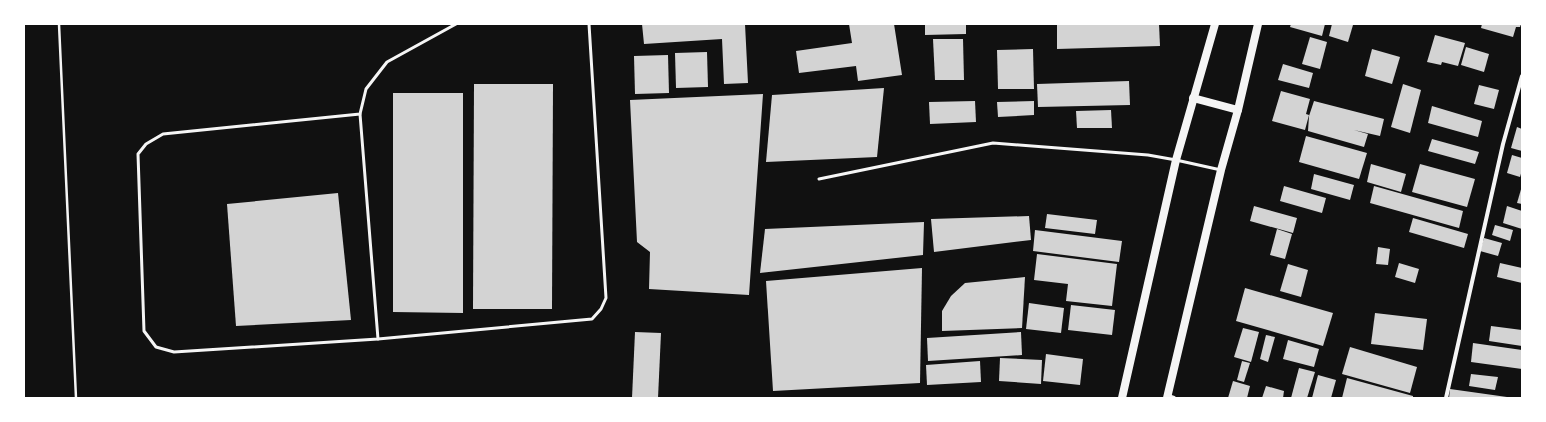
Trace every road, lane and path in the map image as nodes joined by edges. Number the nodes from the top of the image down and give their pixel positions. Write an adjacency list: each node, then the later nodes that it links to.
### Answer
1 (59, 24): 15 (path)
2 (456, 24): 9 (lane)
3 (589, 24): 13 (lane)
4 (1215, 24): 7 (main road)
5 (1258, 24): 8 (main road)
6 (1522, 76): 17 (street)
7 (1193, 98): 8 (main road); 10 (main road)
8 (1238, 110): 11 (main road)
9 (360, 114): 13 (lane); 13 (lane)
10 (1176, 160): 11 (lane); 12 (lane); 16 (main road)
11 (1221, 170): 14 (main road)
12 (819, 179)
13 (378, 339)
14 (1169, 397)
15 (76, 398)
16 (1122, 398)
17 (1446, 398)

